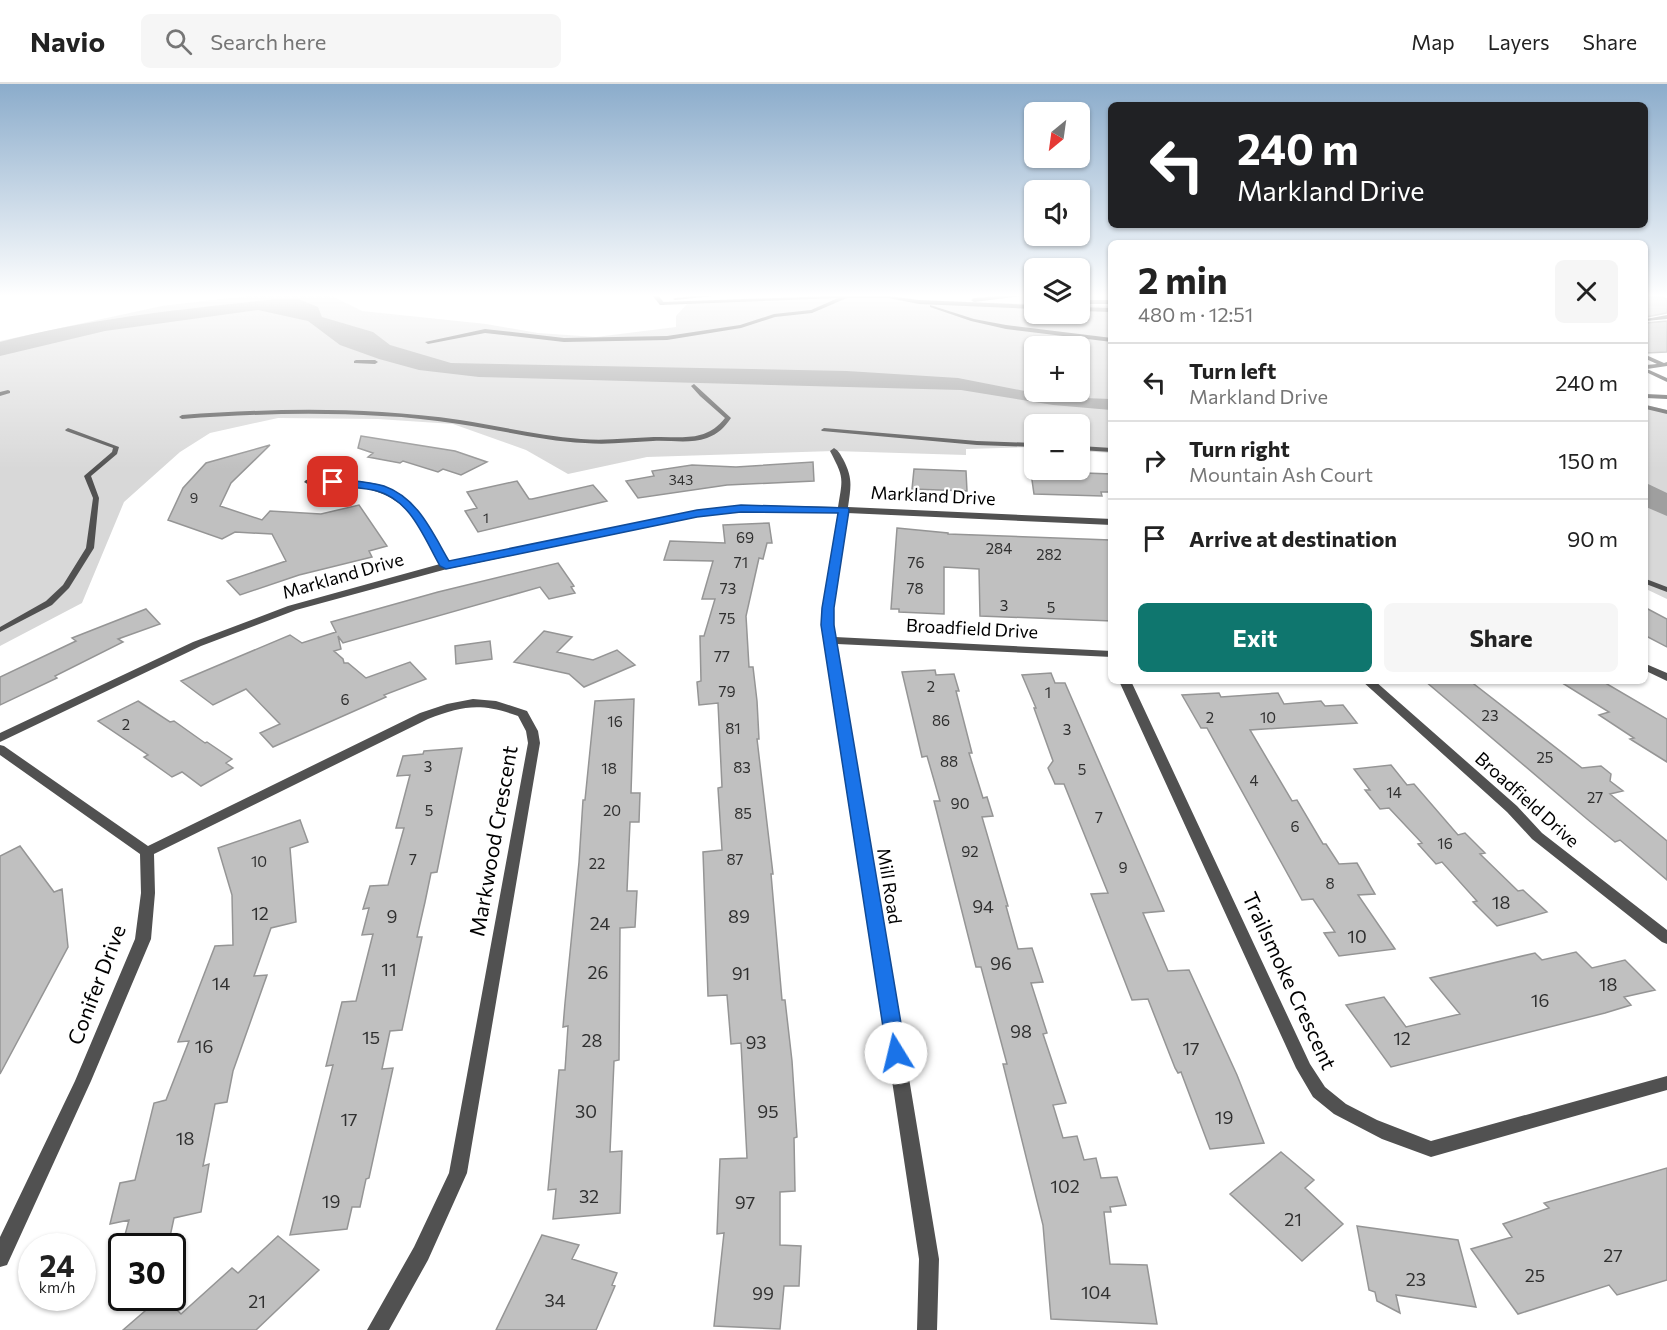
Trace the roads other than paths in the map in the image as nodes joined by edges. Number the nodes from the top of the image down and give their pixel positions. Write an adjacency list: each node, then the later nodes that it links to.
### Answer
1 (1648, 358): 4 (lane)
2 (356, 362): 3 (lane)
3 (375, 362)
4 (1665, 364): 5 (lane)
5 (1648, 368)
6 (1648, 369): 7 (lane)
7 (1667, 380)
8 (694, 386): 15 (lane)
9 (8, 392): 10 (lane)
10 (0, 394)
11 (1648, 396): 12 (lane)
12 (1667, 397)
13 (1648, 407): 14 (lane)
14 (1667, 412)
15 (182, 417)
16 (68, 430): 28 (lane)
17 (824, 430): 18 (lane)
18 (1024, 445)
19 (1090, 449): 20 (lane)
20 (1108, 450)
21 (834, 451): 23 (street, Mill Road)
22 (309, 482): 25 (street)
23 (844, 510): 24 (street, Markland Drive); 25 (street, Markland Drive); 29 (street, Mill Road)
24 (1108, 522)
25 (446, 566): 35 (street, Markland Drive)
26 (1648, 582): 27 (lane)
27 (1667, 590)
28 (0, 630)
29 (830, 640): 30 (street, Broadfield Drive); 42 (street, Mill Road)
30 (1108, 654)
31 (1648, 668): 32 (street)
32 (1667, 678)
33 (1126, 684): 39 (street, Trailsmoke Crescent)
34 (1371, 684): 38 (street, Broadfield Drive)
35 (0, 738)
36 (0, 749): 37 (street)
37 (147, 852): 40 (street, Conifer Drive); 41 (street, Markwood Crescent)
38 (1667, 938)
39 (1667, 1083)
40 (0, 1258)
41 (377, 1330)
42 (927, 1330)

